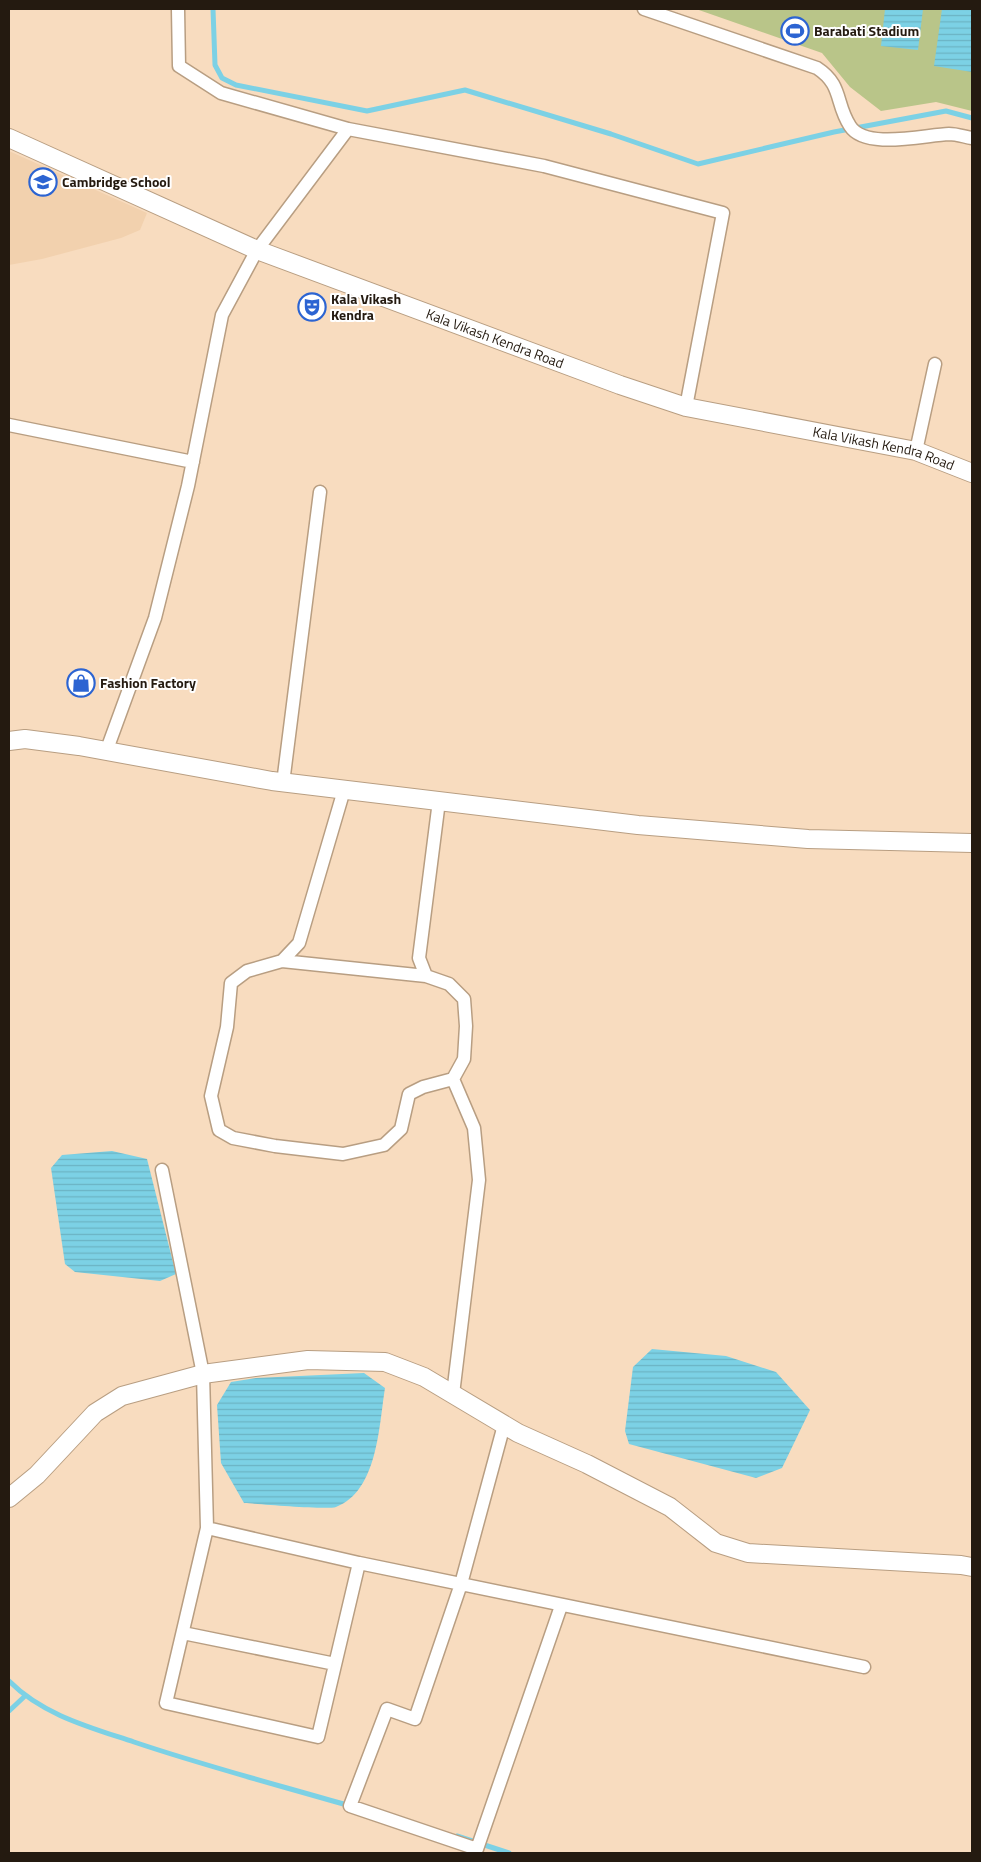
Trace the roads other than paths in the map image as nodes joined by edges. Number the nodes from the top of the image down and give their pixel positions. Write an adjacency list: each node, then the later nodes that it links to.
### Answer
1 (178, 9): 3 (street)
2 (644, 9): 5 (street)
3 (348, 129): 6 (street); 8 (street)
4 (9, 138): 6 (street, Kala Vikash Kendra Road)
5 (972, 138)
6 (257, 250): 8 (street, Kala Vikash Kendra Road); 11 (street)
7 (935, 364): 10 (street)
8 (686, 407): 10 (street, Kala Vikash Kendra Road)
9 (9, 425): 11 (street)
10 (916, 451): 12 (street, Kala Vikash Kendra Road)
11 (193, 462): 15 (street)
12 (972, 473)
13 (320, 492): 16 (street)
14 (9, 741): 15 (street)
15 (106, 752): 16 (street)
16 (283, 783): 17 (street)
17 (344, 790): 18 (street); 20 (street)
18 (439, 802): 19 (street); 21 (street)
19 (972, 843)
20 (282, 961): 21 (street); 22 (street)
21 (426, 976): 22 (street)
22 (453, 1079): 25 (street)
23 (162, 1170): 24 (street)
24 (203, 1374): 25 (street); 27 (street); 28 (street)
25 (453, 1394): 26 (street)
26 (504, 1425): 30 (street); 31 (street)
27 (9, 1498)
28 (207, 1528): 29 (street); 33 (street)
29 (359, 1563): 31 (street); 34 (street)
30 (972, 1567)
31 (462, 1584): 32 (street); 32 (street)
32 (561, 1606): 35 (street)
33 (183, 1633): 34 (street); 34 (street)
34 (335, 1664)
35 (864, 1667)

